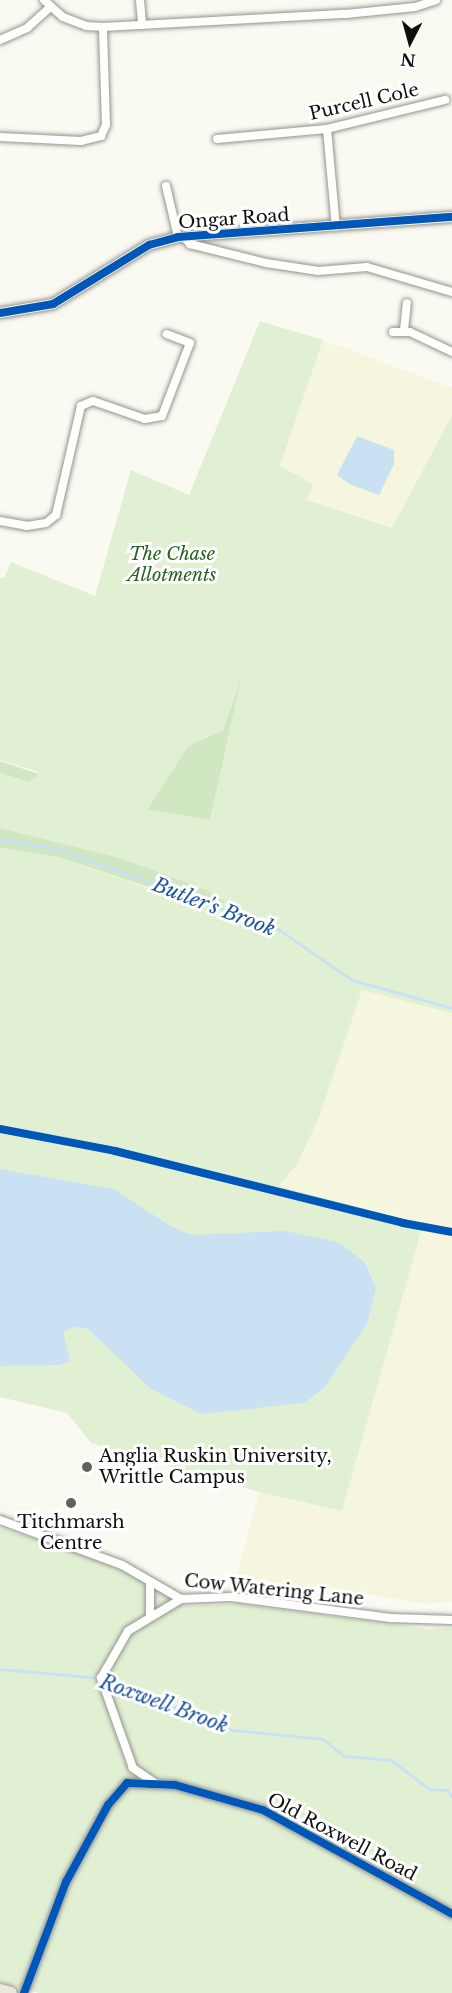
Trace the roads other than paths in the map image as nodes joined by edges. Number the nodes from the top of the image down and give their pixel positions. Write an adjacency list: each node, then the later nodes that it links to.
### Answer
1 (44, 0): 4 (street)
2 (140, 0): 5 (street)
3 (436, 0): 5 (street)
4 (50, 7): 6 (street); 7 (street)
5 (142, 25): 6 (street)
6 (103, 27): 10 (street)
7 (0, 40)
8 (445, 100): 9 (street, Purcell Cole)
9 (327, 129): 11 (street, Purcell Cole); 14 (street)
10 (0, 137)
11 (217, 139)
12 (166, 186): 15 (street)
13 (452, 217): 14 (street, Ongar Road)
14 (336, 227): 15 (street, Ongar Road)
15 (180, 237): 16 (street); 18 (street, Ongar Road)
16 (452, 292)
17 (407, 303): 19 (street)
18 (0, 313)
19 (404, 330): 20 (street); 22 (street)
20 (393, 332)
21 (167, 334): 23 (street)
22 (452, 352)
23 (0, 521)
24 (0, 1520): 25 (street, Cow Watering Lane)
25 (150, 1582): 26 (street, Cow Watering Lane); 27 (street)
26 (181, 1599): 27 (street); 28 (street, Cow Watering Lane)
27 (150, 1615): 29 (street)
28 (452, 1620)
29 (133, 1768): 30 (street); 31 (street, Old Roxwell Road)
30 (127, 1783): 31 (street, Old Roxwell Road); 35 (street)
31 (155, 1784): 32 (street, Old Roxwell Road)
32 (452, 1914)
33 (0, 1990): 34 (main road)
34 (10, 1993)
35 (24, 1993)

